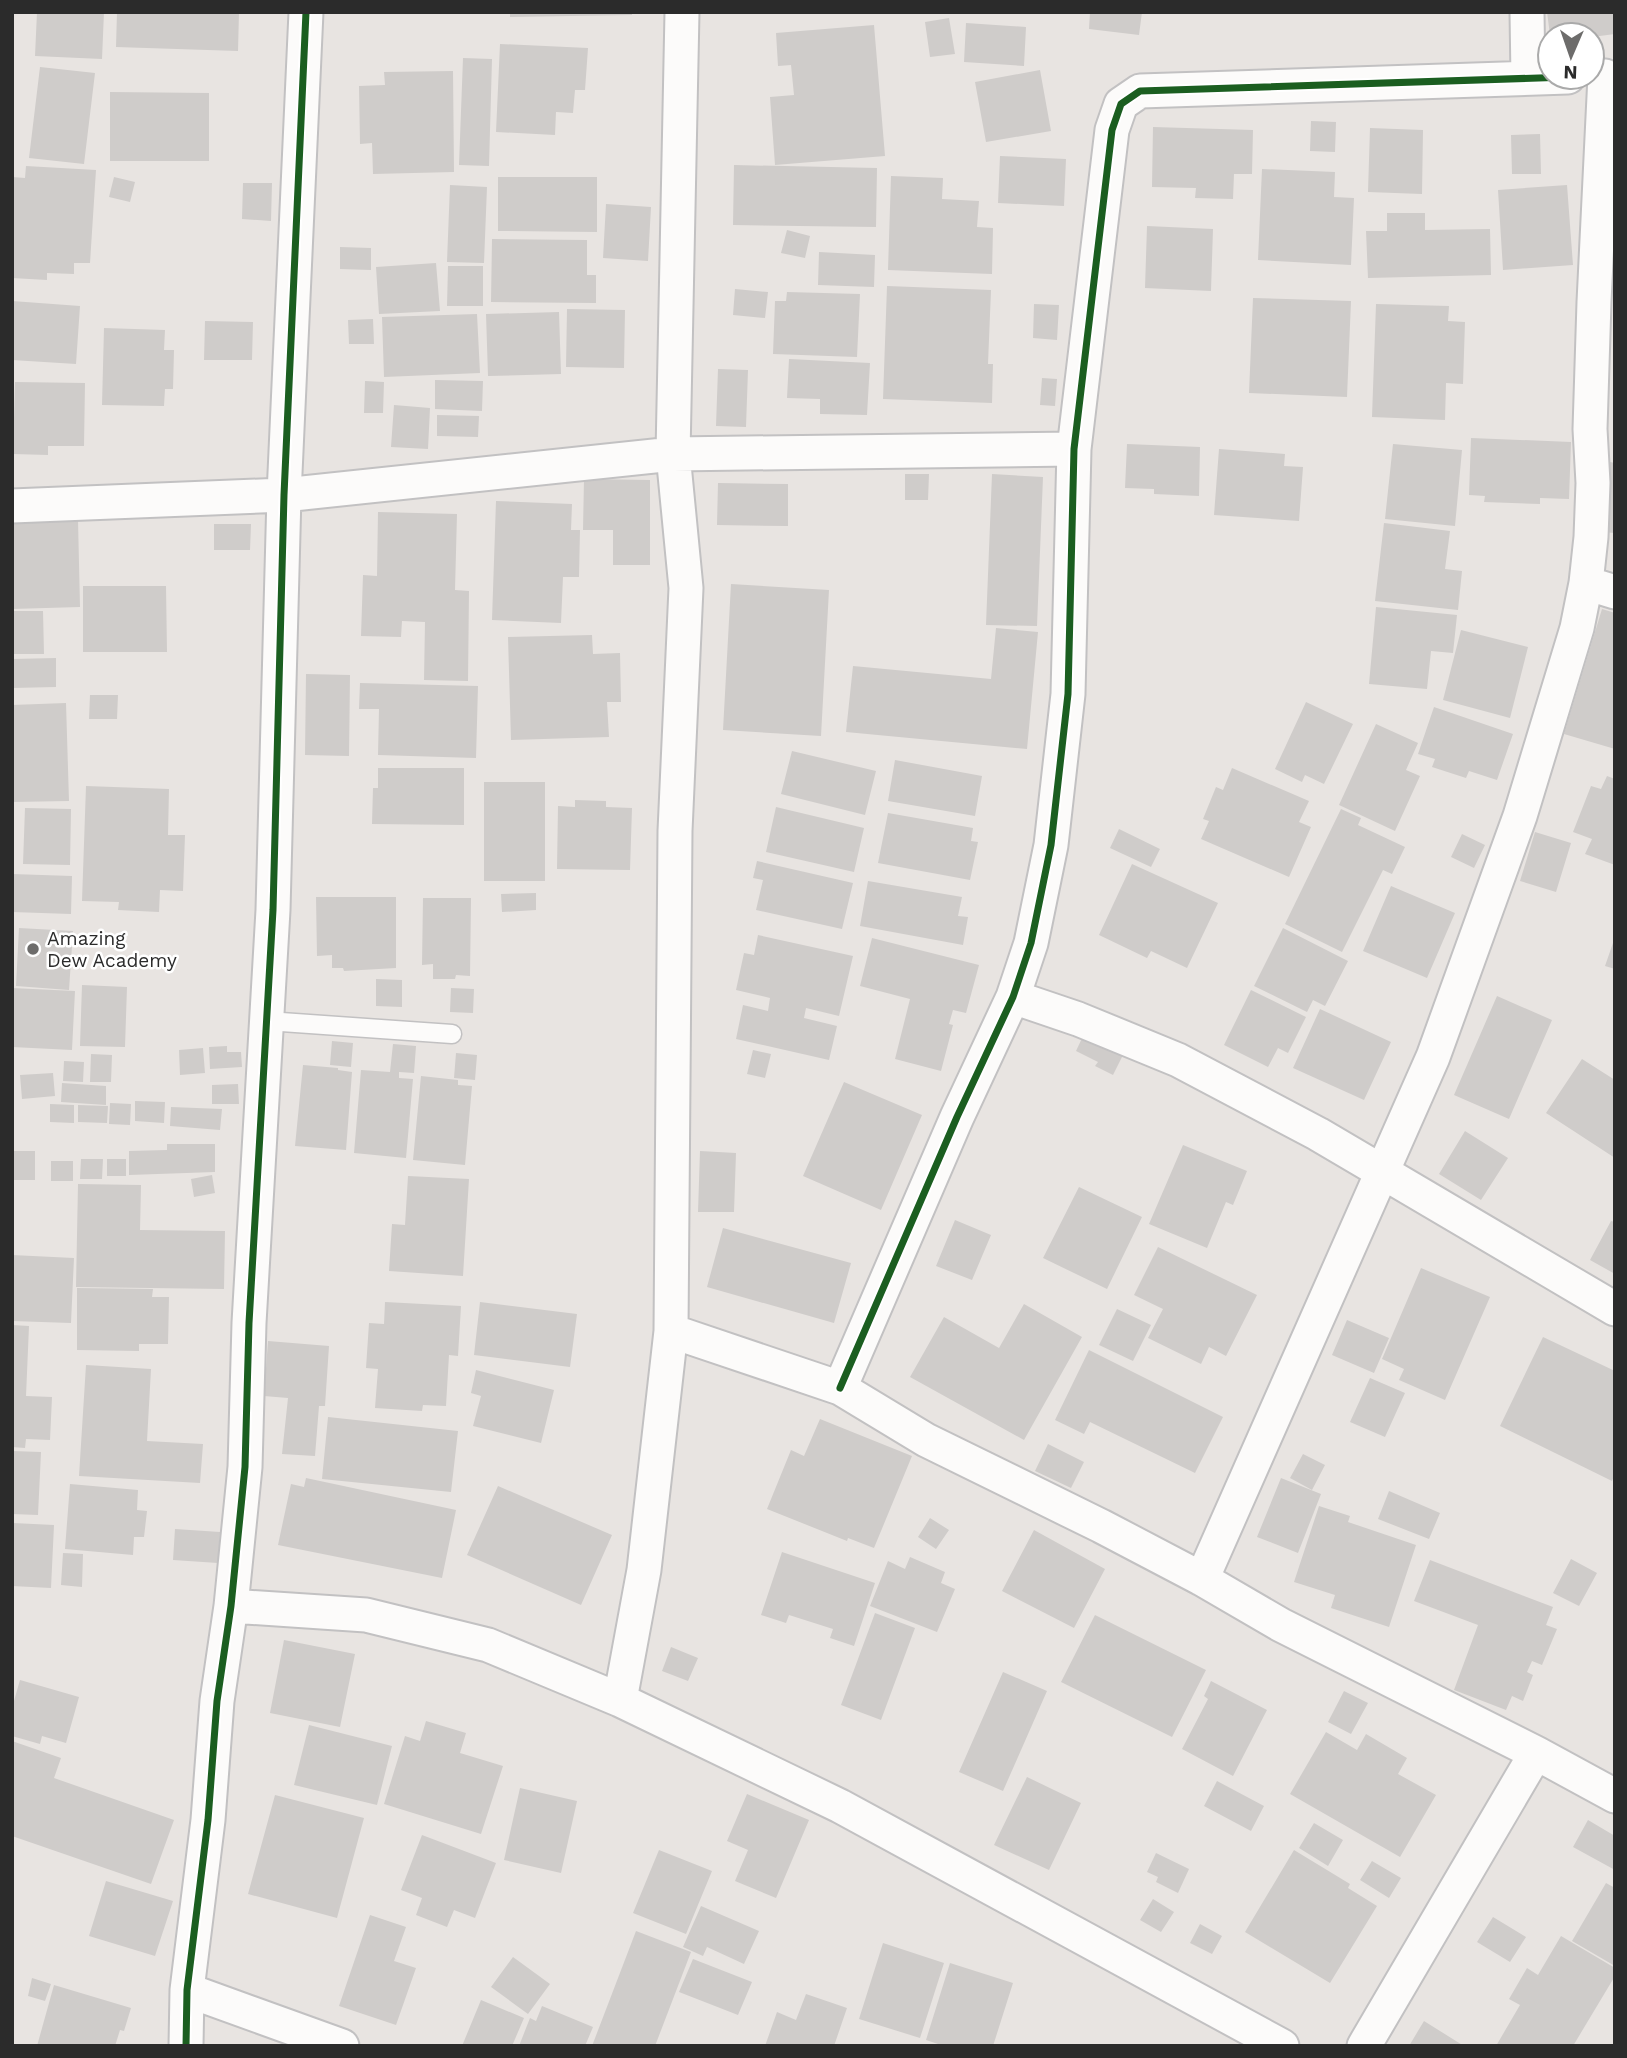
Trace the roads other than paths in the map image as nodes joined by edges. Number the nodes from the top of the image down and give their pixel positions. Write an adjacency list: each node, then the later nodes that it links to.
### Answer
1 (306, 12): 9 (street)
2 (682, 12): 8 (street)
3 (1527, 12): 4 (street)
4 (1528, 78): 5 (street); 7 (street)
5 (1536, 78)
6 (1603, 91): 11 (street)
7 (1074, 449): 8 (street); 12 (street)
8 (673, 454): 9 (street); 17 (street)
9 (284, 495): 10 (street); 13 (street)
10 (12, 506)
11 (1600, 588): 15 (street)
12 (1013, 997): 15 (street); 18 (street)
13 (267, 1021): 14 (lane); 20 (street)
14 (452, 1034)
15 (1381, 1173): 16 (street); 19 (street)
16 (1615, 1309)
17 (671, 1331): 18 (street); 21 (street)
18 (841, 1388): 19 (street)
19 (1202, 1580): 22 (street)
20 (230, 1606): 21 (street); 24 (street)
21 (620, 1700): 27 (street)
22 (1536, 1754): 23 (street); 28 (street)
23 (1615, 1796)
24 (187, 1990): 25 (street); 26 (street)
25 (186, 2046)
26 (342, 2046)
27 (1282, 2046)
28 (1364, 2046)

